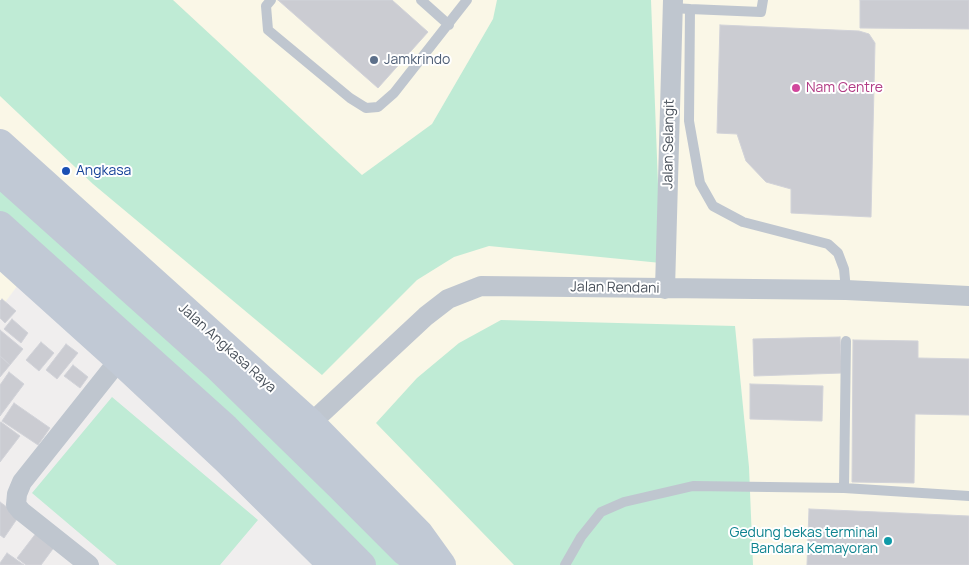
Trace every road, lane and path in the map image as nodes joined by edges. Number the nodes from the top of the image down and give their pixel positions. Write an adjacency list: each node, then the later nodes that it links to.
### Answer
1 (271, 0): 6 (lane)
2 (420, 0): 6 (lane)
3 (467, 0): 6 (lane)
4 (763, 0): 5 (lane)
5 (679, 6): 11 (street, Jalan Selangit); 12 (lane)
6 (449, 25)
7 (0, 143): 16 (main road, Jalan Angkasa Raya)
8 (0, 173): 22 (main road, Jalan Angkasa Raya)
9 (0, 225): 21 (main road)
10 (3, 262): 15 (main road)
11 (665, 289): 12 (street, Jalan Rendani); 16 (street, Jalan Rendani)
12 (846, 290): 13 (street, Jalan Rendani)
13 (969, 296)
14 (846, 340): 17 (lane)
15 (119, 360): 19 (street); 20 (main road)
16 (311, 423): 23 (main road, Jalan Angkasa Raya)
17 (844, 488): 18 (lane); 24 (lane)
18 (969, 496)
19 (89, 565)
20 (332, 565)
21 (362, 565)
22 (424, 565)
23 (442, 565)
24 (565, 565)

